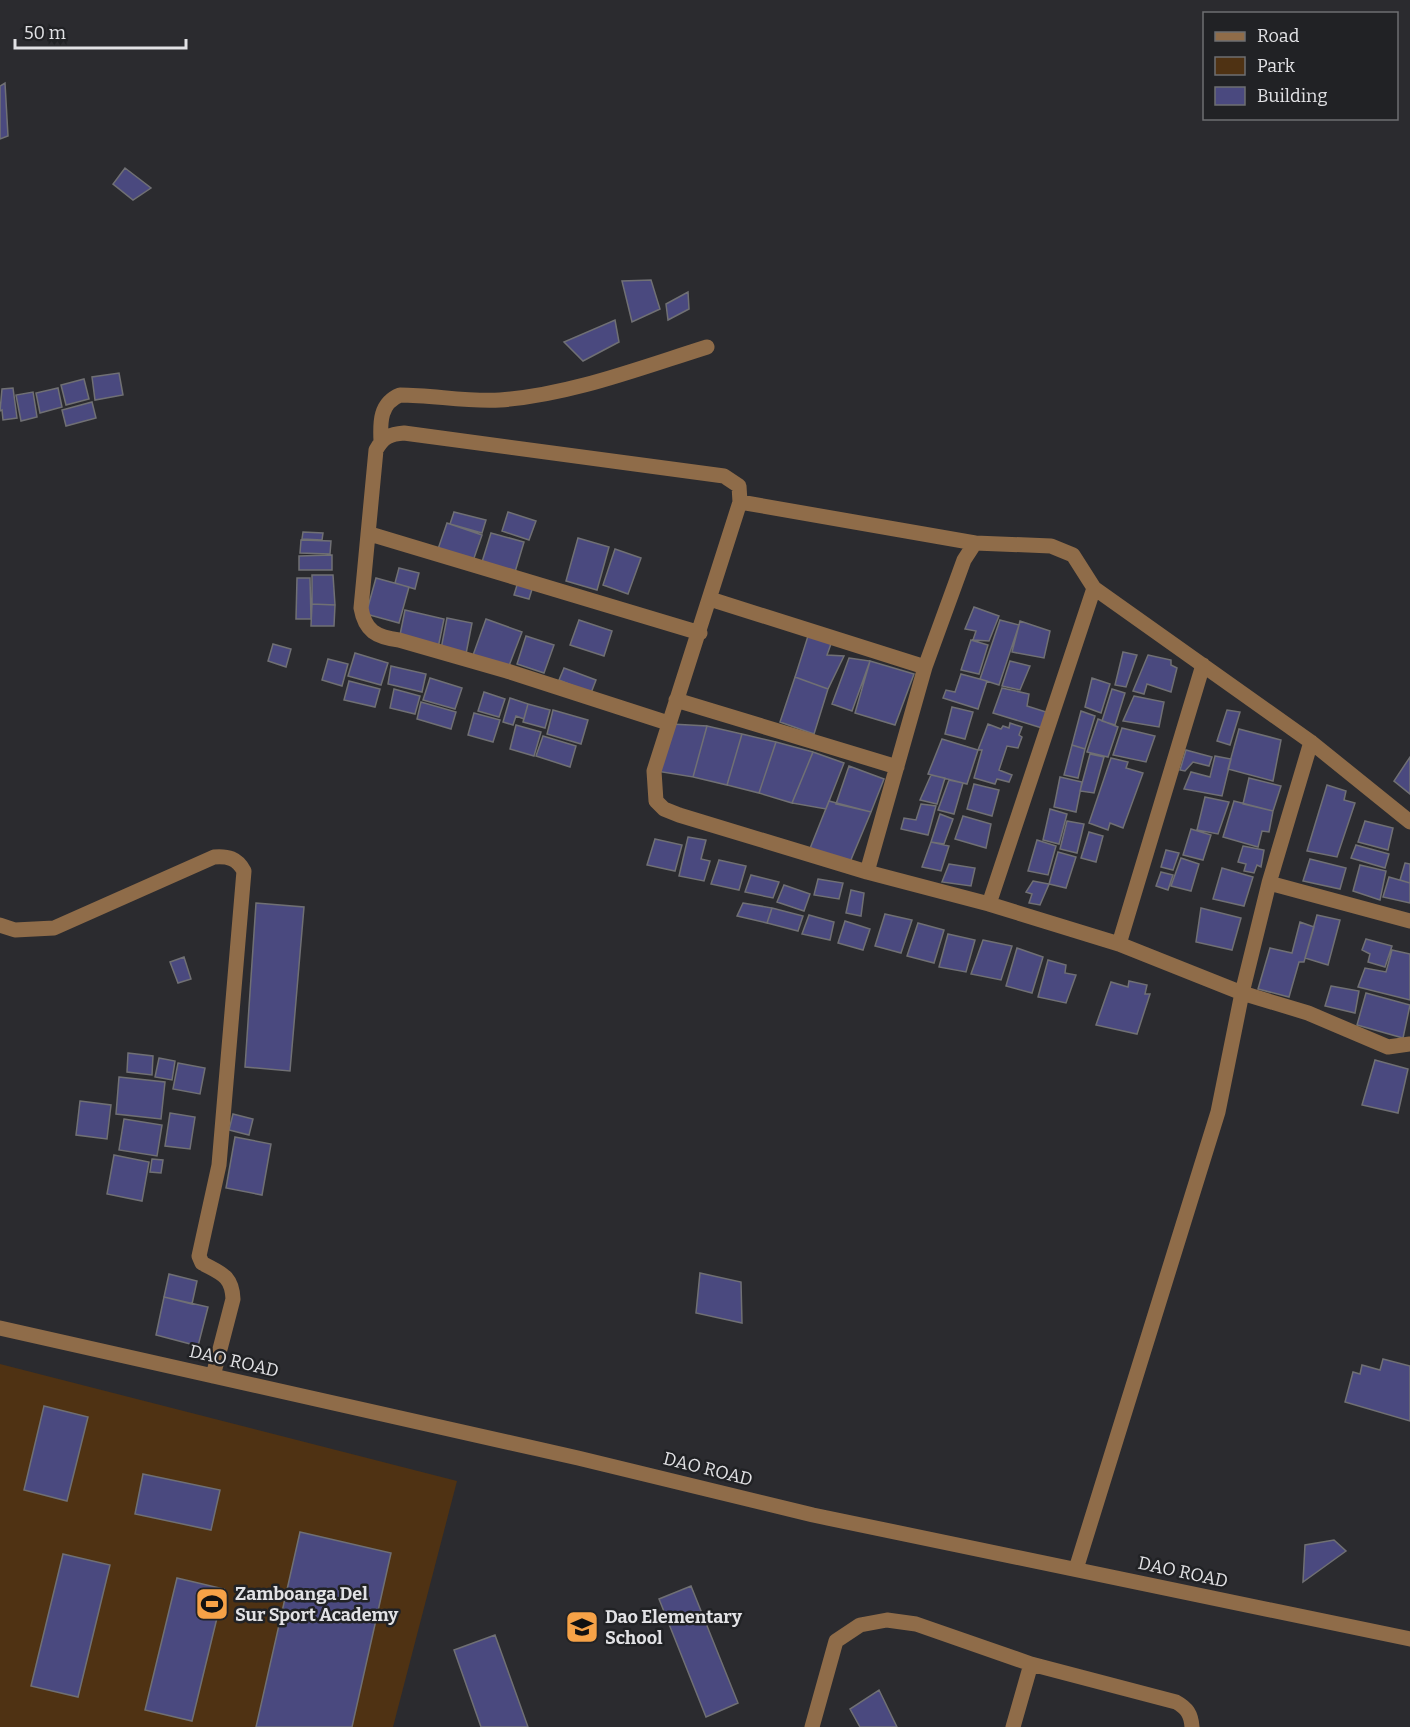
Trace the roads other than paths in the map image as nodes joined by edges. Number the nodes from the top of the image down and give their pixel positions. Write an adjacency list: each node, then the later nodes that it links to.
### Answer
1 (708, 347): 2 (street)
2 (381, 441): 3 (street); 4 (street)
3 (740, 502): 5 (street); 7 (street)
4 (370, 534): 8 (street); 12 (street)
5 (975, 543): 6 (street); 10 (street)
6 (1094, 588): 9 (street); 18 (street)
7 (710, 599): 8 (street); 10 (street)
8 (699, 633): 11 (street)
9 (1203, 665): 13 (street); 21 (street)
10 (925, 667): 14 (street)
11 (676, 700): 12 (street); 14 (street)
12 (668, 723): 16 (street)
13 (1311, 742): 15 (street); 17 (street)
14 (897, 767): 16 (street)
15 (1410, 822)
16 (867, 872): 18 (street)
17 (1269, 883): 19 (street); 22 (street)
18 (989, 904): 21 (street)
19 (1410, 921)
20 (0, 925): 25 (street)
21 (1119, 944): 22 (street)
22 (1242, 993): 23 (street); 26 (street)
23 (1410, 1044)
24 (0, 1328): 25 (street, DAO ROAD)
25 (213, 1376): 26 (street, DAO ROAD)
26 (1076, 1569): 27 (street, DAO ROAD)
27 (1410, 1639)
28 (1031, 1664): 29 (street); 30 (street); 31 (street)
29 (812, 1727)
30 (1013, 1727)
31 (1192, 1727)

